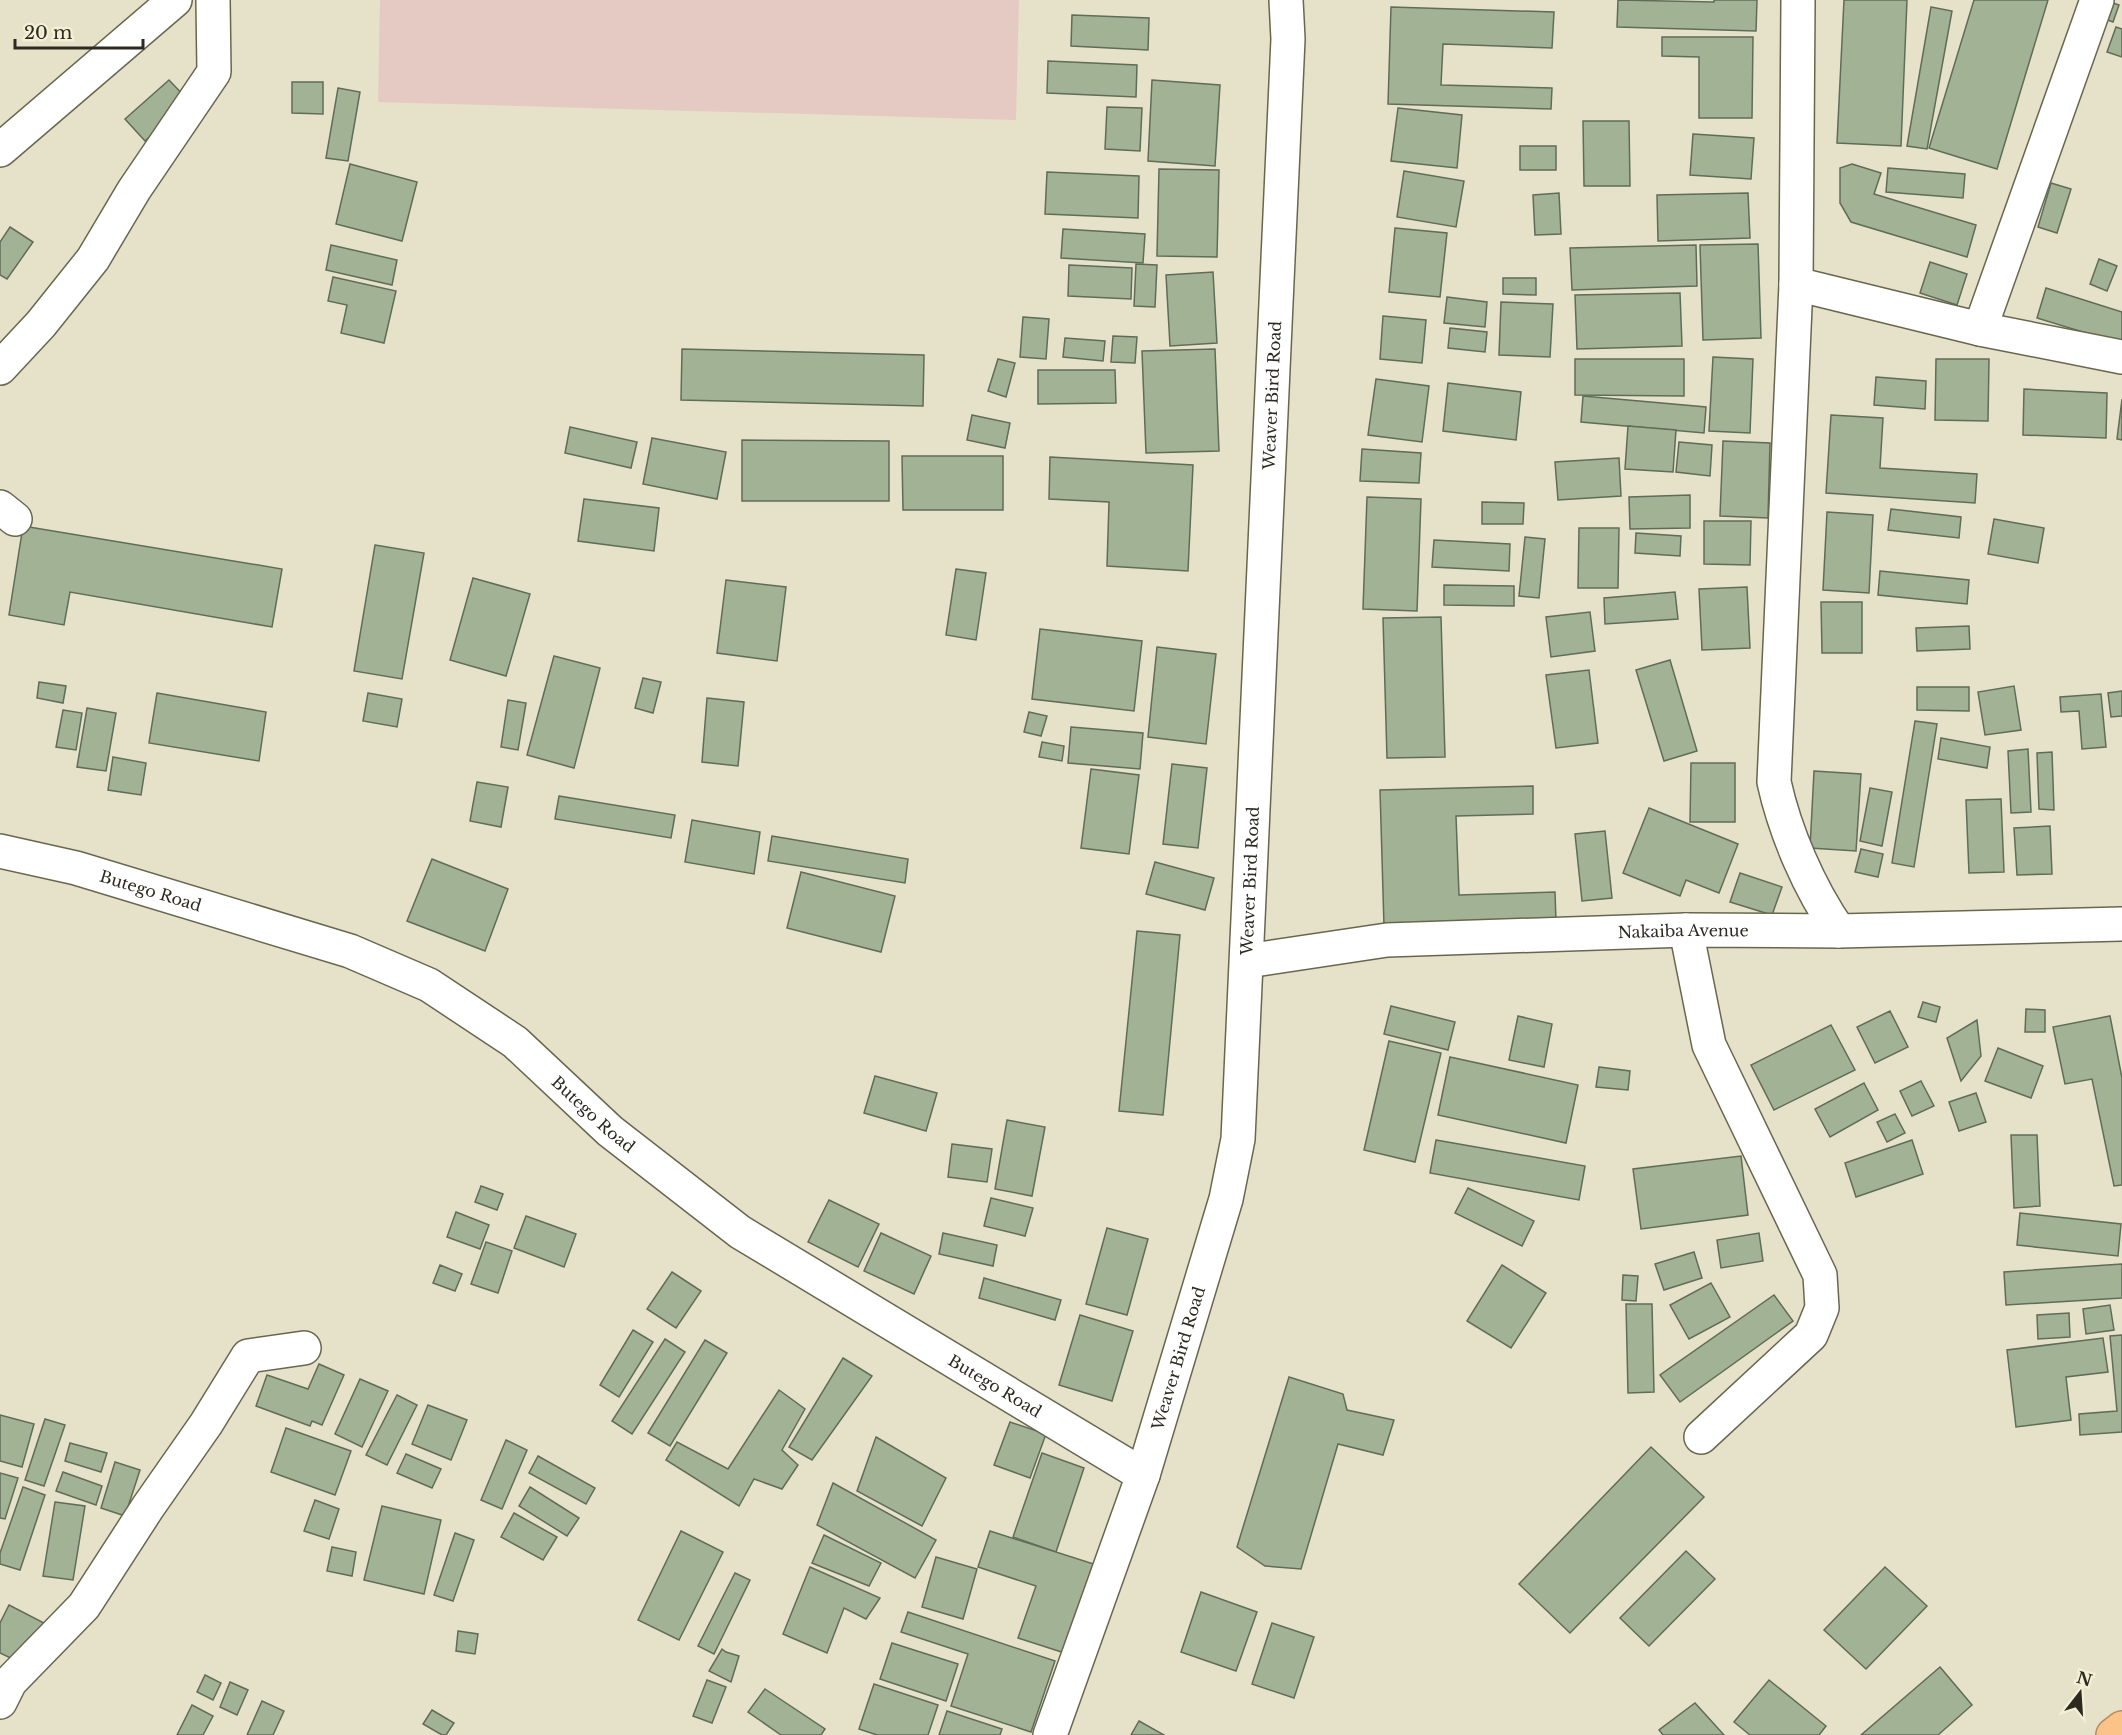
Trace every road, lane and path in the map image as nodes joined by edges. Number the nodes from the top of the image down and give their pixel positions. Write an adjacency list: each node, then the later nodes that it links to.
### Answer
1 (175, 0): 6 (street)
2 (213, 0): 10 (street)
3 (1286, 0): 15 (street, Weaver Bird Road)
4 (1798, 0): 7 (street)
5 (2097, 0): 8 (street)
6 (0, 150)
7 (1796, 284): 8 (street); 14 (street)
8 (1980, 329): 9 (street)
9 (2122, 357)
10 (0, 368)
11 (0, 850): 18 (street, Butego Road)
12 (2122, 924): 14 (street, Nakaiba Avenue)
13 (1686, 930): 14 (street, Nakaiba Avenue); 15 (street, Nakaiba Avenue); 17 (street)
14 (1839, 930)
15 (1247, 961): 18 (street, Weaver Bird Road)
16 (304, 1348): 19 (street)
17 (1701, 1437)
18 (1143, 1475): 21 (street, Weaver Bird Road)
19 (0, 1702)
20 (2122, 1728): 22 (highway)
21 (1050, 1735)
22 (2113, 1735)

